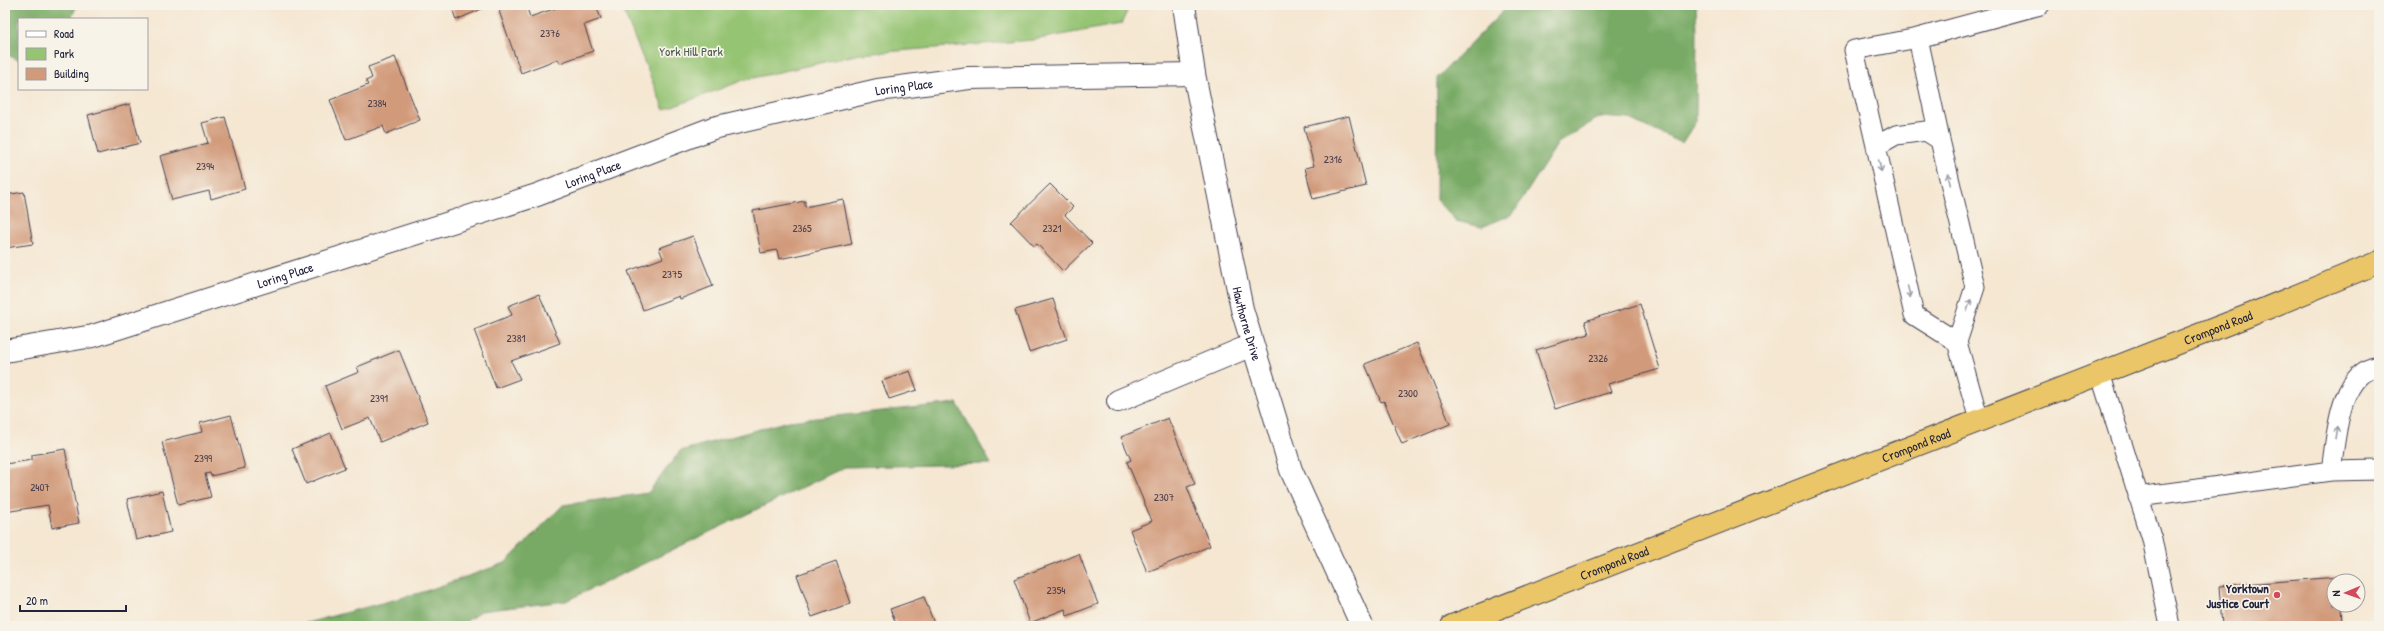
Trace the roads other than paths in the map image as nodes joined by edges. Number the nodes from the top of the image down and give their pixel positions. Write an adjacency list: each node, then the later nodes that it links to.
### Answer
1 (1184, 5): 4 (street, Hawthorne Drive)
2 (2040, 5): 3 (lane)
3 (1918, 38): 5 (lane); 6 (lane)
4 (1194, 74): 9 (street, Hawthorne Drive); 10 (street, Loring Place)
5 (1940, 140): 6 (lane); 8 (lane, one-way to 5)
6 (1876, 146): 8 (lane, one-way to 8)
7 (2379, 262): 12 (highway, Crompond Road)
8 (1957, 342): 14 (lane)
9 (1252, 345): 13 (street); 18 (street, Hawthorne Drive)
10 (5, 351)
11 (2379, 366): 16 (lane, one-way to 11)
12 (2100, 374): 14 (highway, Crompond Road); 17 (lane)
13 (1118, 401)
14 (1980, 420): 19 (highway, Crompond Road)
15 (2379, 470): 16 (lane)
16 (2331, 471): 17 (lane)
17 (2138, 497): 20 (lane)
18 (1362, 626)
19 (1452, 626)
20 (2170, 626)

